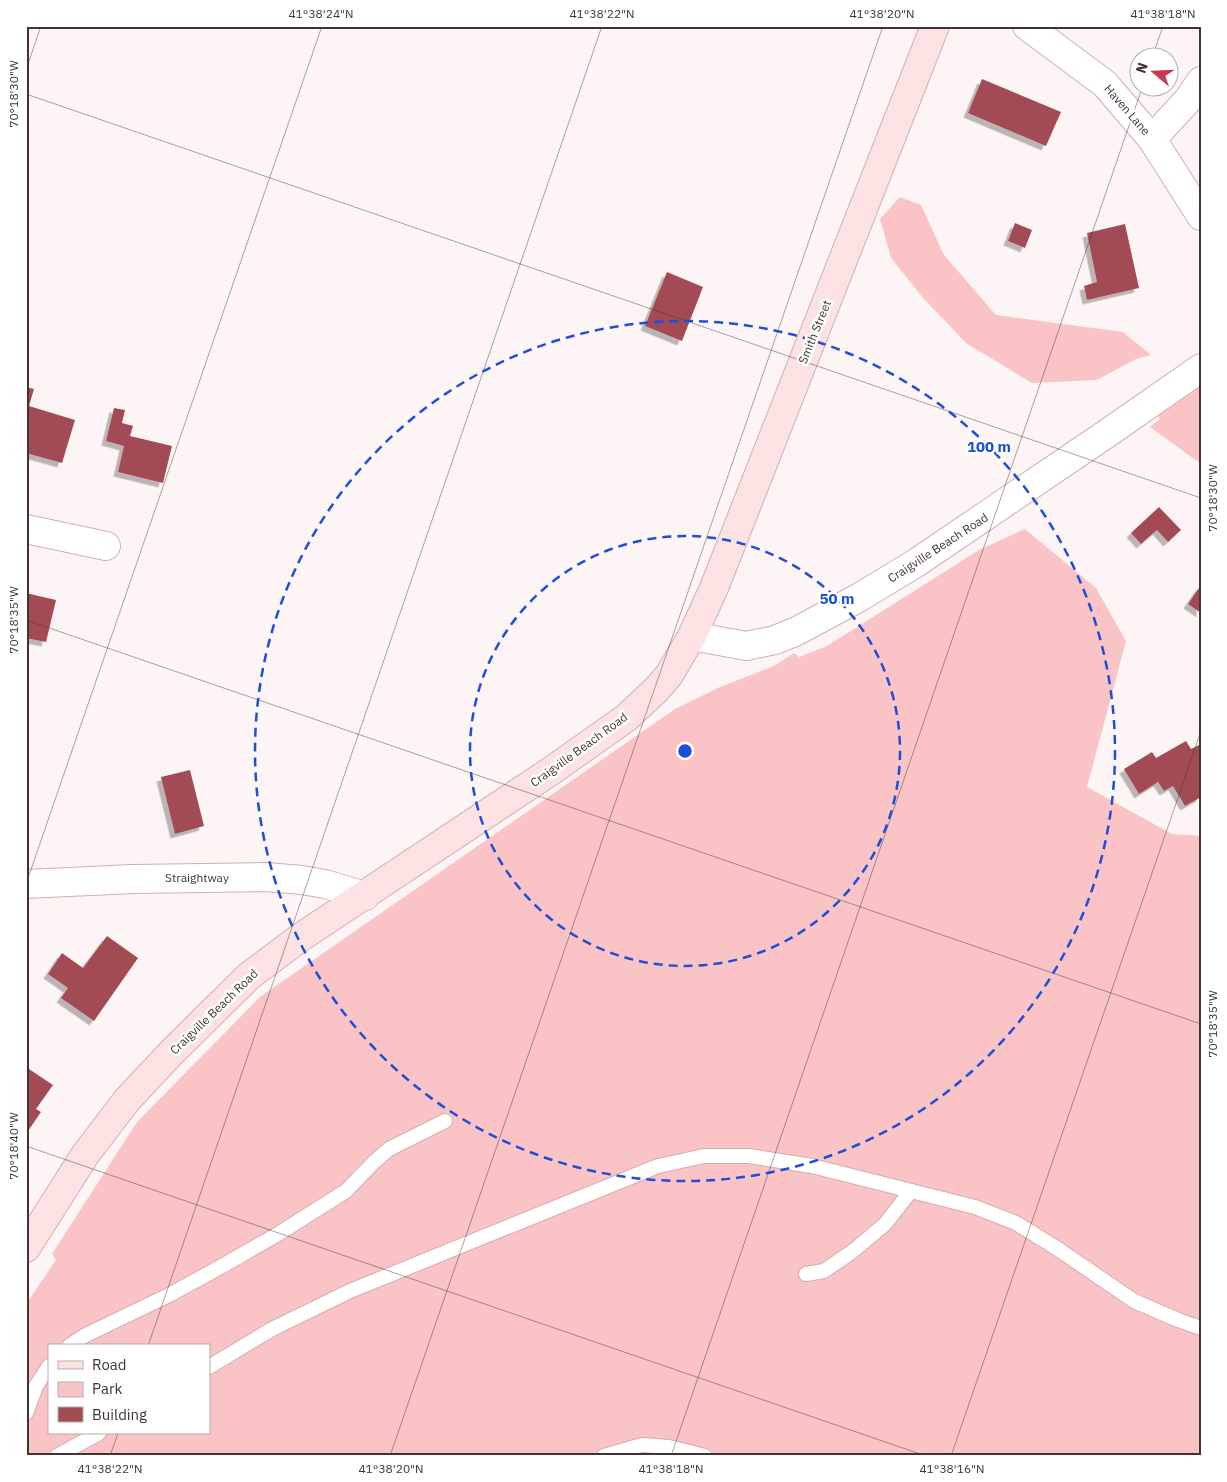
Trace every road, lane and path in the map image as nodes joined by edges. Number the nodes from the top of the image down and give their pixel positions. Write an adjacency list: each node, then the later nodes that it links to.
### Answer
1 (935, 26): 9 (main road, Smith Street)
2 (1027, 26): 4 (street, Haven Lane)
3 (1201, 81): 4 (street)
4 (1152, 139): 5 (street, Haven Lane)
5 (1201, 216)
6 (1201, 368): 9 (street, Craigville Beach Road)
7 (26, 529): 8 (street)
8 (106, 546)
9 (692, 636): 11 (main road, Craigville Beach Road)
10 (26, 884): 11 (street, Straightway)
11 (365, 896): 14 (main road, Craigville Beach Road)
12 (445, 1121): 17 (lane)
13 (911, 1191): 15 (lane); 16 (lane); 18 (lane)
14 (26, 1248)
15 (806, 1274)
16 (1201, 1328)
17 (72, 1344)
18 (210, 1367)
19 (48, 1368): 20 (lane)
20 (26, 1413)
21 (97, 1434): 22 (lane)
22 (57, 1456)
23 (604, 1456): 24 (lane)
24 (705, 1456)

